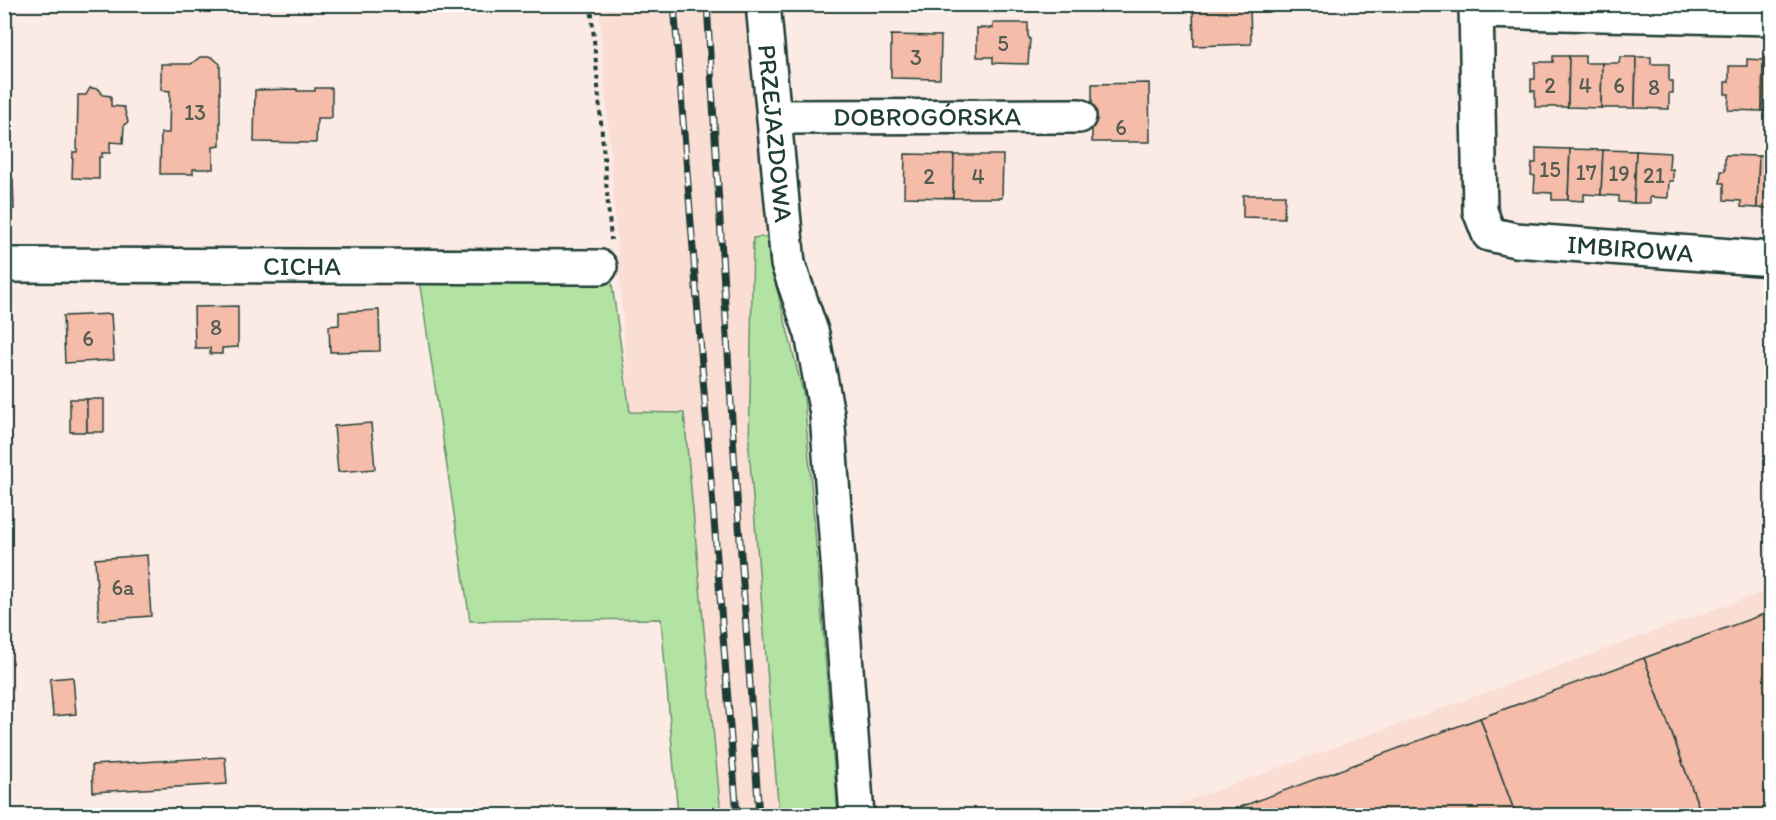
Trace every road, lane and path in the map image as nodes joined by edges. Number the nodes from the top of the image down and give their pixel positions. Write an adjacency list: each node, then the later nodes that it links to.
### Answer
1 (591, 4): 9 (path)
2 (763, 4): 6 (street, PRZEJAZDOWA)
3 (1476, 8): 4 (street); 7 (street, IMBIROWA)
4 (1772, 18)
5 (1079, 116): 6 (street, DOBROGÓRSKA)
6 (774, 117): 10 (street, PRZEJAZDOWA)
7 (1772, 260)
8 (4, 265): 9 (street, CICHA)
9 (600, 267)
10 (857, 816)

